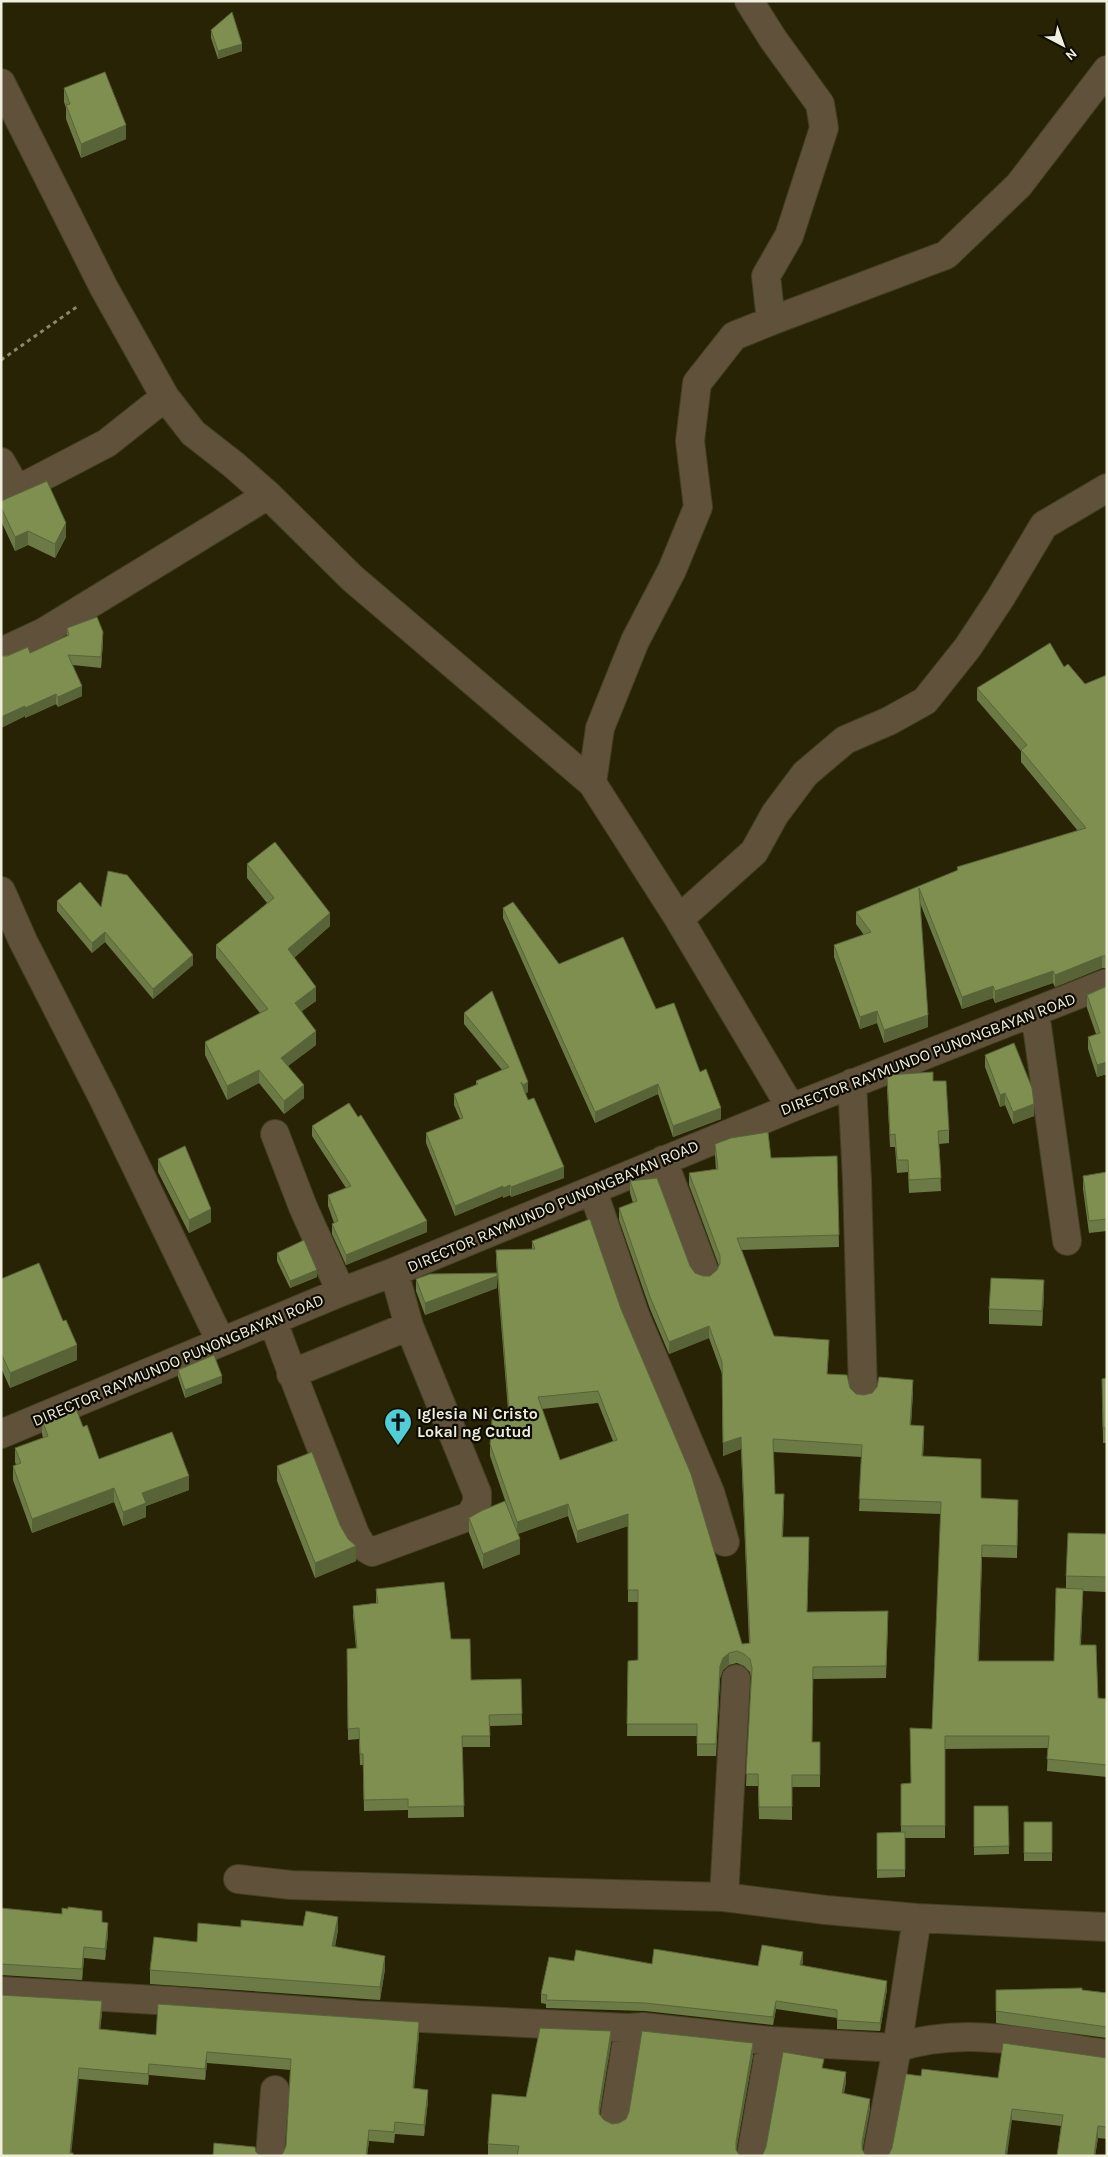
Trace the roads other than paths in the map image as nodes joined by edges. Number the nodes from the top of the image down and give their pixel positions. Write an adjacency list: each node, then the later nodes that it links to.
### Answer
1 (749, 1): 4 (street)
2 (1107, 70): 4 (street)
3 (1, 83): 5 (street)
4 (771, 321): 11 (street)
5 (164, 397): 8 (street); 9 (street)
6 (1, 462): 8 (street)
7 (1107, 488): 13 (street)
8 (9, 495)
9 (268, 495): 10 (street); 11 (street)
10 (1, 652)
11 (592, 783): 13 (street)
12 (1, 891): 27 (street)
13 (678, 920): 17 (street)
14 (1107, 984): 15 (street, DIRECTOR RAYMUNDO PUNONGBAYAN ROAD)
15 (1035, 1012): 16 (street, DIRECTOR RAYMUNDO PUNONGBAYAN ROAD); 21 (street)
16 (852, 1083): 17 (street, DIRECTOR RAYMUNDO PUNONGBAYAN ROAD); 29 (street)
17 (791, 1108): 19 (street, DIRECTOR RAYMUNDO PUNONGBAYAN ROAD)
18 (275, 1134): 24 (street)
19 (663, 1160): 20 (street, DIRECTOR RAYMUNDO PUNONGBAYAN ROAD); 23 (street)
20 (593, 1191): 22 (street, DIRECTOR RAYMUNDO PUNONGBAYAN ROAD); 31 (street)
21 (1067, 1241)
22 (394, 1272): 24 (street, DIRECTOR RAYMUNDO PUNONGBAYAN ROAD); 26 (street)
23 (705, 1273)
24 (341, 1292): 25 (street, DIRECTOR RAYMUNDO PUNONGBAYAN ROAD)
25 (273, 1321): 27 (street, DIRECTOR RAYMUNDO PUNONGBAYAN ROAD); 28 (street)
26 (409, 1326): 28 (street); 28 (street)
27 (222, 1342): 30 (street, DIRECTOR RAYMUNDO PUNONGBAYAN ROAD)
28 (291, 1374)
29 (863, 1392)
30 (1, 1434)
31 (725, 1542)
32 (736, 1679): 34 (street)
33 (238, 1879): 34 (street)
34 (724, 1897): 35 (street)
35 (916, 1918): 36 (street); 40 (street)
36 (1107, 1927)
37 (1, 1991): 38 (street)
38 (629, 2028): 39 (street); 43 (street)
39 (771, 2041): 40 (street); 45 (street)
40 (897, 2048): 41 (street); 46 (street)
41 (1107, 2054)
42 (276, 2090): 44 (street)
43 (614, 2120)
44 (270, 2156)
45 (751, 2156)
46 (877, 2156)

